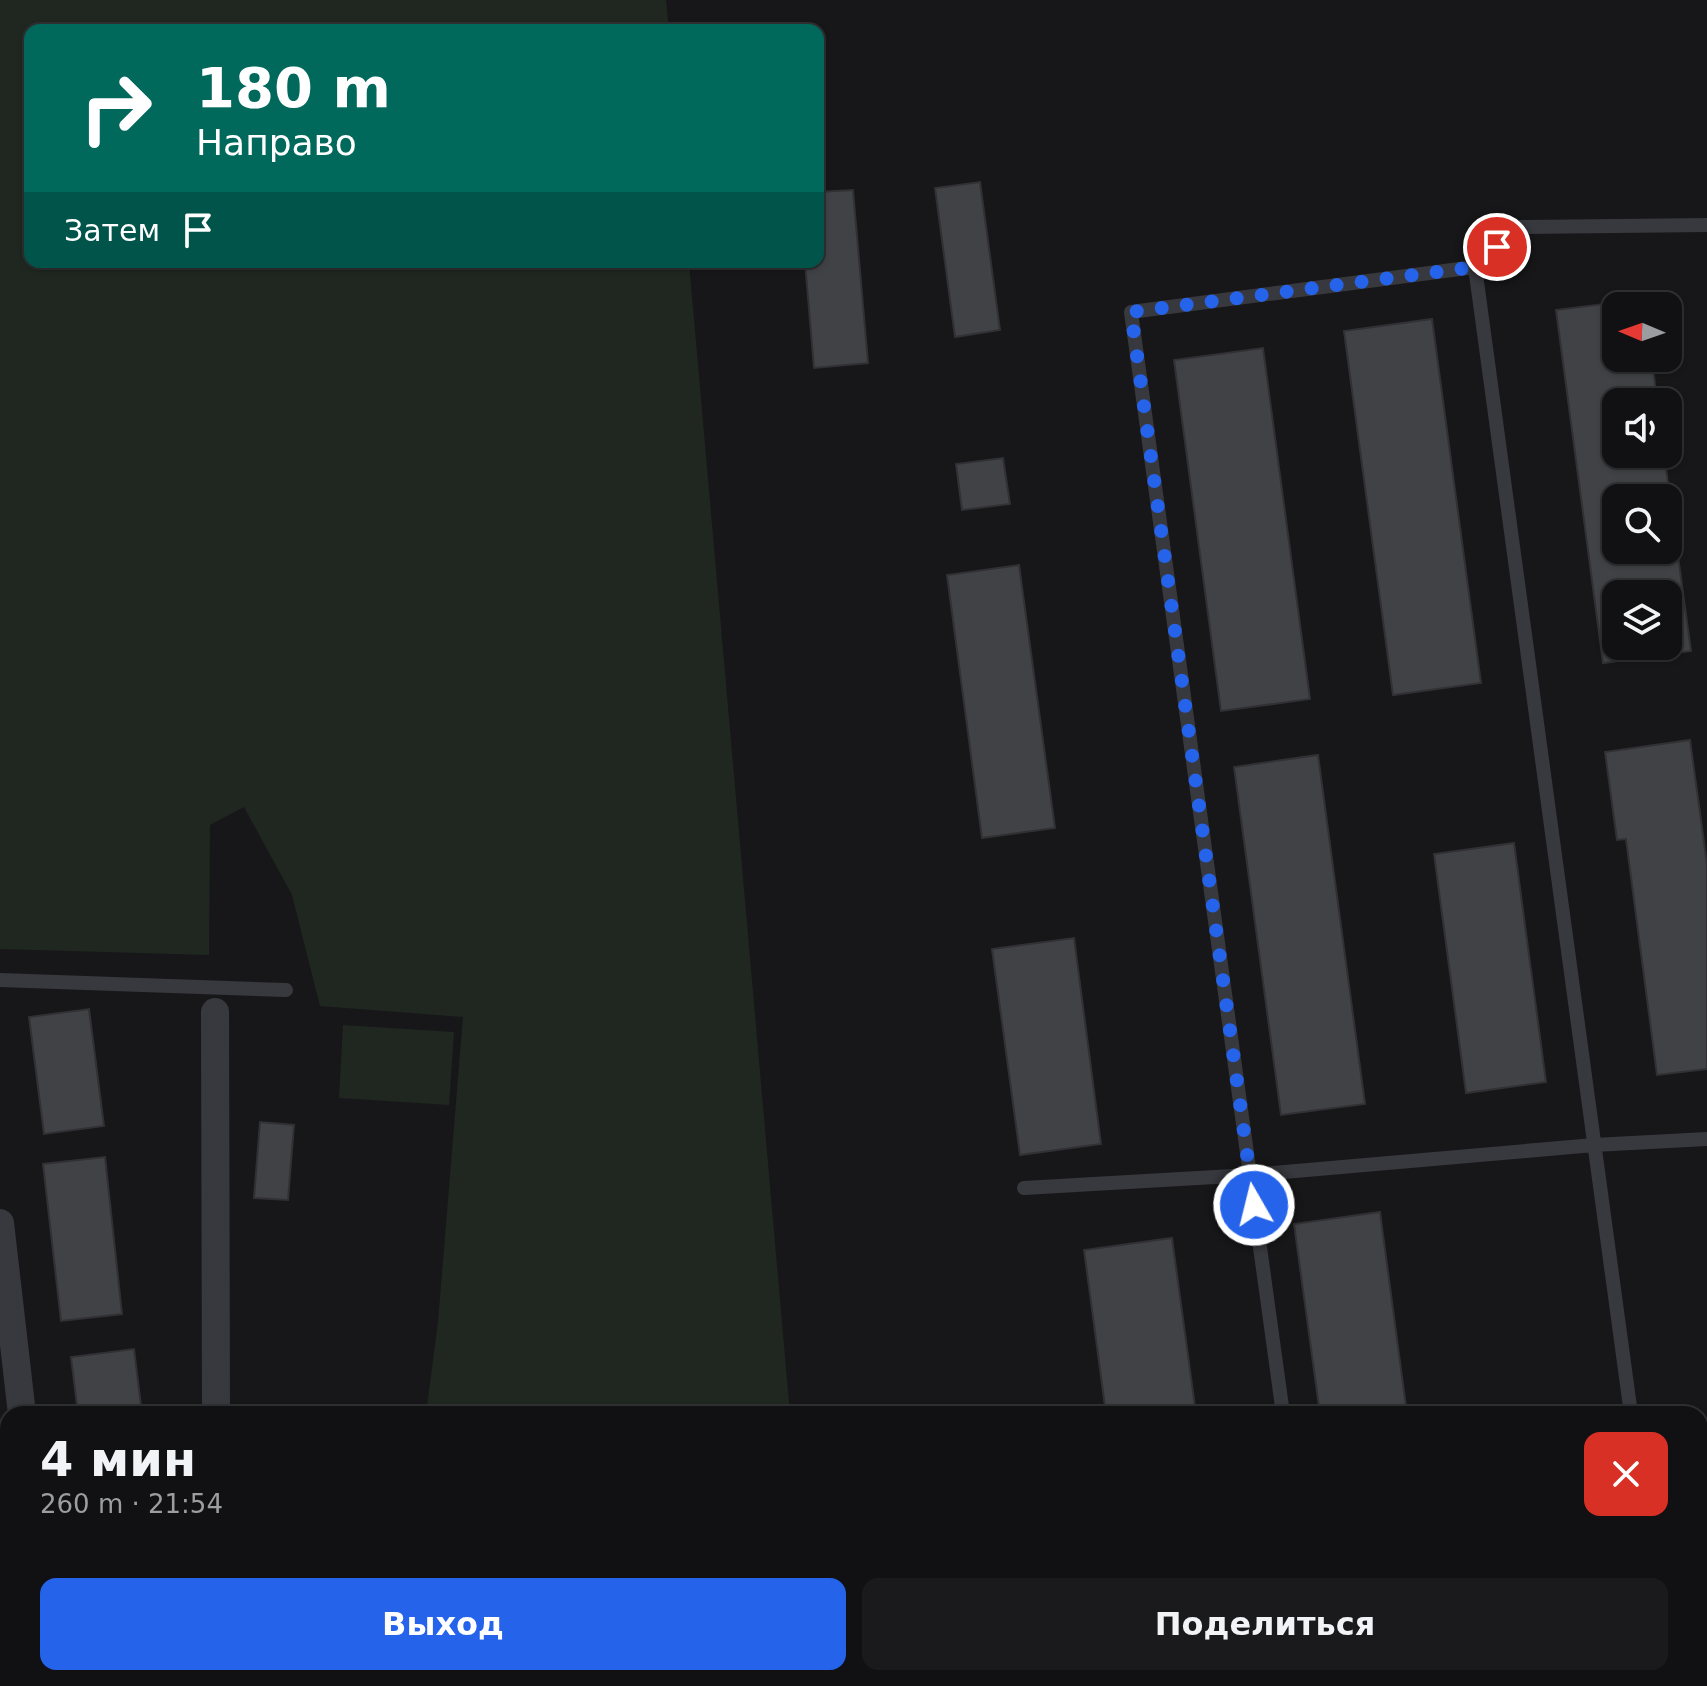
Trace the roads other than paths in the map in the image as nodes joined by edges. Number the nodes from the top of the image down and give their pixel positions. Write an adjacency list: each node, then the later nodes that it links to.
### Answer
1 (1707, 225): 2 (lane)
2 (1475, 267): 7 (lane); 8 (lane)
3 (0, 980): 4 (lane)
4 (286, 990)
5 (215, 1012): 12 (street)
6 (1707, 1139): 7 (lane)
7 (1594, 1145): 8 (lane); 14 (lane)
8 (1250, 1175): 9 (lane); 13 (lane)
9 (1024, 1188)
10 (0, 1223): 11 (street)
11 (21, 1406)
12 (216, 1406)
13 (1282, 1406)
14 (1630, 1406)

